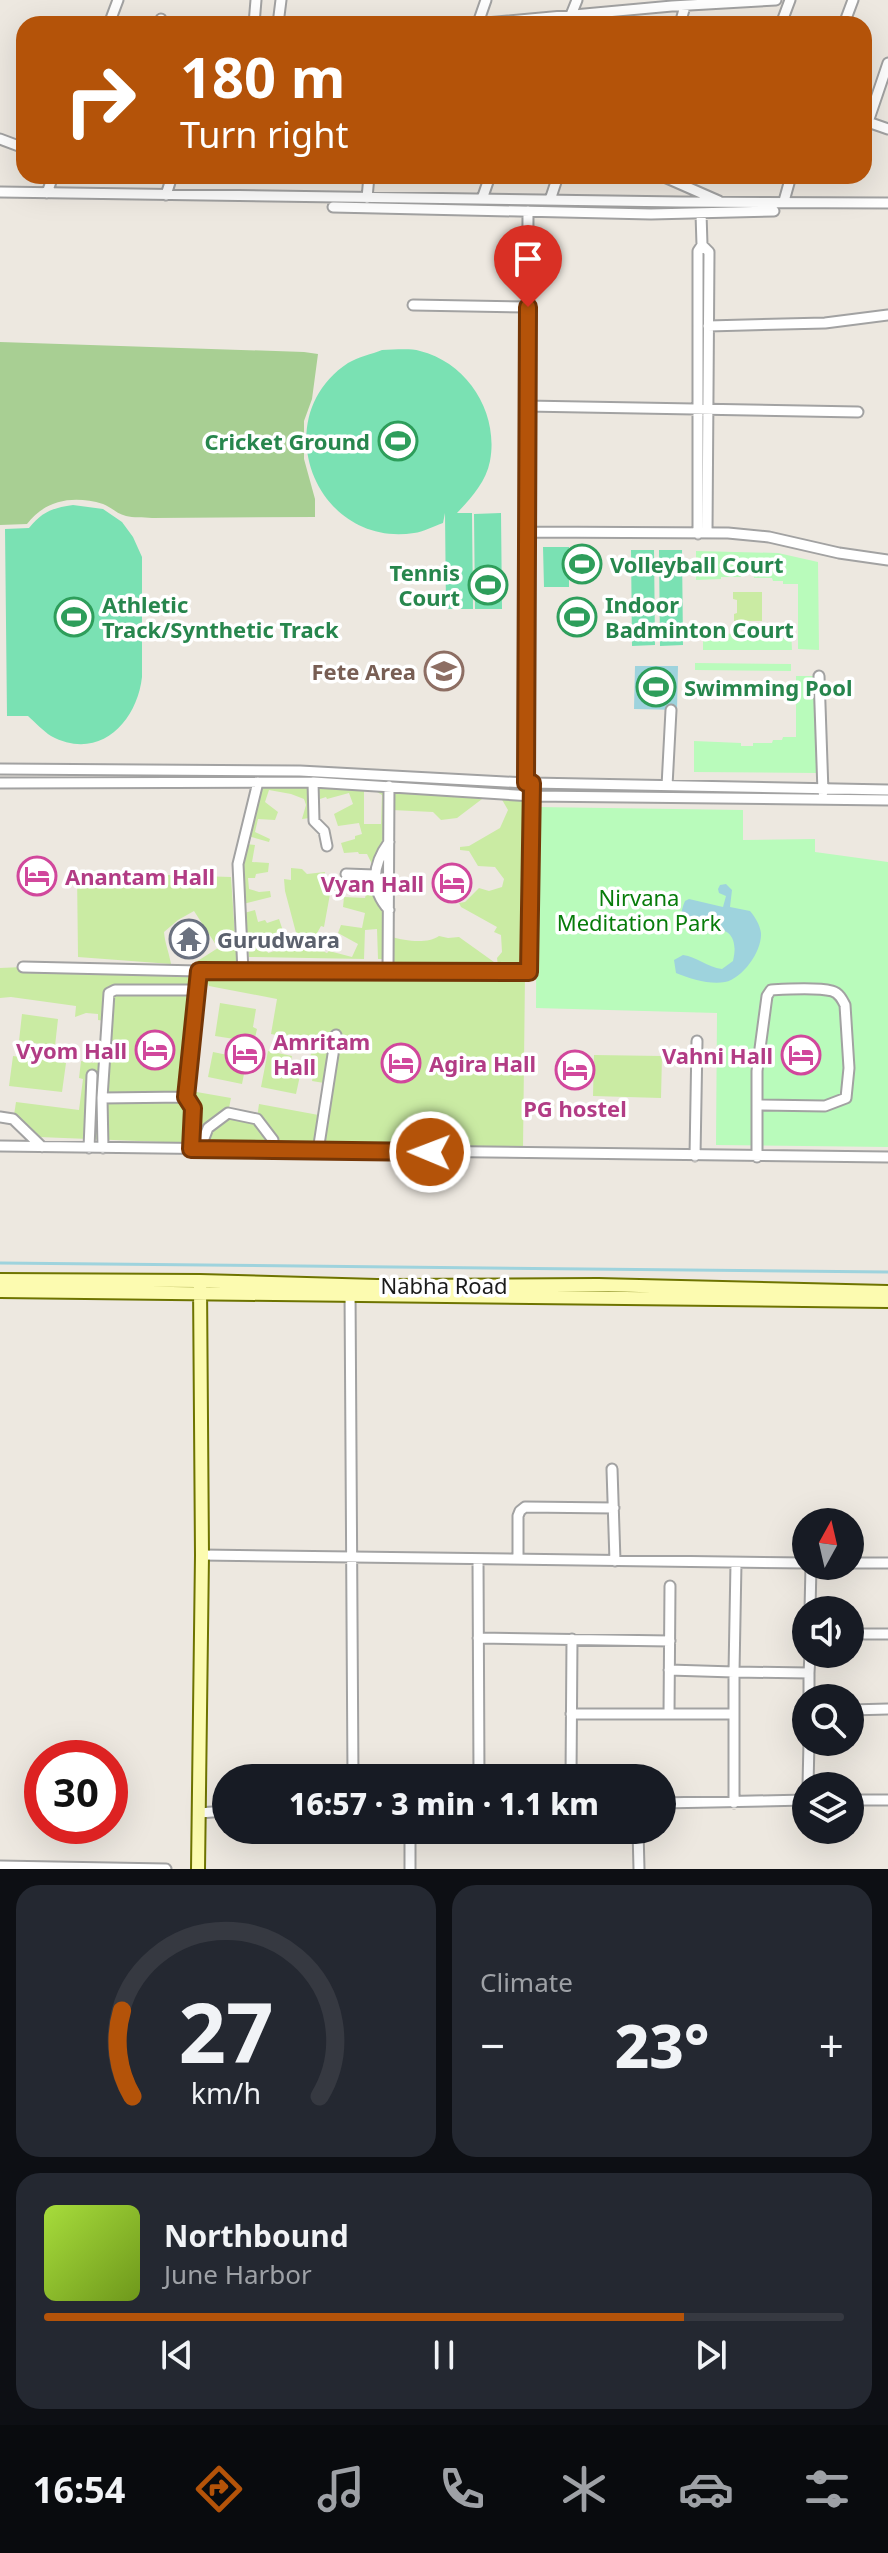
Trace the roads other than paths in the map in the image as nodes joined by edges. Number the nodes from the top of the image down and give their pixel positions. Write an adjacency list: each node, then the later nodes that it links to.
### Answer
1 (577, 0): 6 (street)
2 (776, 0): 4 (street)
3 (634, 5): 4 (street); 5 (street)
4 (685, 6): 9 (street)
5 (614, 12): 6 (street); 8 (street)
6 (571, 15): 7 (street)
7 (566, 16)
8 (613, 16)
9 (682, 16)
10 (888, 63): 11 (street)
11 (872, 106)
12 (50, 184): 20 (street)
13 (169, 184): 21 (street)
14 (368, 184): 22 (street)
15 (487, 184): 23 (street)
16 (555, 184): 24 (street)
17 (680, 184): 26 (street)
18 (789, 184): 25 (street)
19 (0, 192): 20 (street)
20 (47, 193): 21 (street)
21 (166, 195): 22 (street)
22 (367, 198): 23 (street)
23 (482, 199): 24 (street)
24 (550, 200): 26 (street)
25 (784, 201): 26 (street); 27 (street)
26 (722, 202)
27 (888, 203)
28 (333, 207): 29 (street)
29 (528, 211): 31 (street); 34 (street)
30 (774, 211): 31 (street)
31 (701, 213): 32 (street)
32 (702, 245): 36 (street); 38 (street)
33 (413, 305): 34 (street)
34 (528, 307): 37 (street)
35 (888, 315): 36 (street)
36 (708, 326): 38 (street)
37 (526, 406): 38 (street); 40 (street)
38 (703, 408): 39 (street); 41 (street)
39 (858, 412)
40 (526, 532): 41 (street); 53 (street)
41 (703, 534): 42 (street)
42 (888, 560)
43 (819, 676): 54 (street)
44 (671, 710): 52 (street)
45 (0, 769): 46 (street)
46 (240, 771): 47 (street); 53 (street)
47 (239, 782): 48 (street); 50 (street)
48 (258, 782): 49 (street); 63 (street)
49 (313, 782): 51 (street); 57 (street)
50 (0, 783)
51 (389, 786): 53 (street); 56 (street)
52 (667, 786): 53 (street); 54 (street)
53 (530, 788): 54 (street); 64 (street)
54 (823, 794): 55 (street)
55 (888, 795)
56 (389, 842): 59 (street); 60 (street)
57 (327, 846)
58 (346, 874): 59 (street)
59 (375, 875): 60 (street)
60 (389, 910): 64 (street)
61 (23, 967): 62 (street)
62 (199, 971): 63 (street); 65 (street)
63 (243, 972): 64 (street)
64 (388, 972)
65 (197, 990): 69 (street); 70 (street)
66 (336, 1035): 80 (street)
67 (697, 1041): 82 (street)
68 (92, 1075): 76 (street)
69 (186, 1097): 70 (street); 78 (street)
70 (102, 1098): 77 (street)
71 (757, 1105): 71 (street); 83 (street)
72 (0, 1117): 75 (street)
73 (413, 1125): 81 (street)
74 (0, 1146): 75 (street)
75 (42, 1147): 76 (street)
76 (89, 1148): 77 (street)
77 (103, 1148): 78 (street)
78 (196, 1149): 79 (street); 79 (street)
79 (273, 1151): 80 (street)
80 (318, 1151): 81 (street)
81 (430, 1152): 82 (street)
82 (695, 1156): 83 (street)
83 (757, 1157): 84 (street)
84 (888, 1157)
85 (0, 1280): 86 (main road, Nabha Road)
86 (201, 1287): 87 (main road, Nabha Road); 88 (main road, Nabha Road); 93 (main road)
87 (350, 1290): 89 (main road, Nabha Road); 90 (main road, Nabha Road); 94 (street)
88 (0, 1291)
89 (888, 1292)
90 (888, 1301)
91 (612, 1469): 92 (street)
92 (614, 1508): 96 (street); 97 (street)
93 (202, 1555): 94 (street); 127 (main road)
94 (352, 1558): 95 (street); 118 (street)
95 (478, 1559): 96 (street); 105 (street)
96 (518, 1559): 97 (street)
97 (615, 1561): 98 (street)
98 (736, 1563): 101 (street); 110 (street)
99 (864, 1563): 100 (street)
100 (888, 1563)
101 (792, 1564)
102 (670, 1586): 107 (street)
103 (864, 1634): 104 (street)
104 (888, 1634)
105 (478, 1638): 106 (street); 119 (street)
106 (572, 1639): 107 (street); 115 (street)
107 (670, 1641): 109 (street)
108 (809, 1668): 111 (street)
109 (669, 1670): 110 (street); 116 (street)
110 (734, 1672): 111 (street); 117 (street)
111 (809, 1673): 112 (street)
112 (809, 1684)
113 (888, 1709): 114 (street)
114 (864, 1710)
115 (571, 1714): 116 (street); 120 (street)
116 (669, 1714): 117 (street)
117 (734, 1714): 125 (street)
118 (353, 1764)
119 (479, 1764)
120 (571, 1764)
121 (864, 1800): 122 (street)
122 (888, 1800)
123 (792, 1801): 125 (street)
124 (676, 1803): 125 (street)
125 (734, 1803)
126 (212, 1812): 127 (street)
127 (199, 1813): 132 (main road)
128 (410, 1844): 133 (street)
129 (638, 1844): 134 (street)
130 (0, 1866): 131 (street)
131 (166, 1869)
132 (198, 1869)
133 (410, 1869)
134 (639, 1869)

